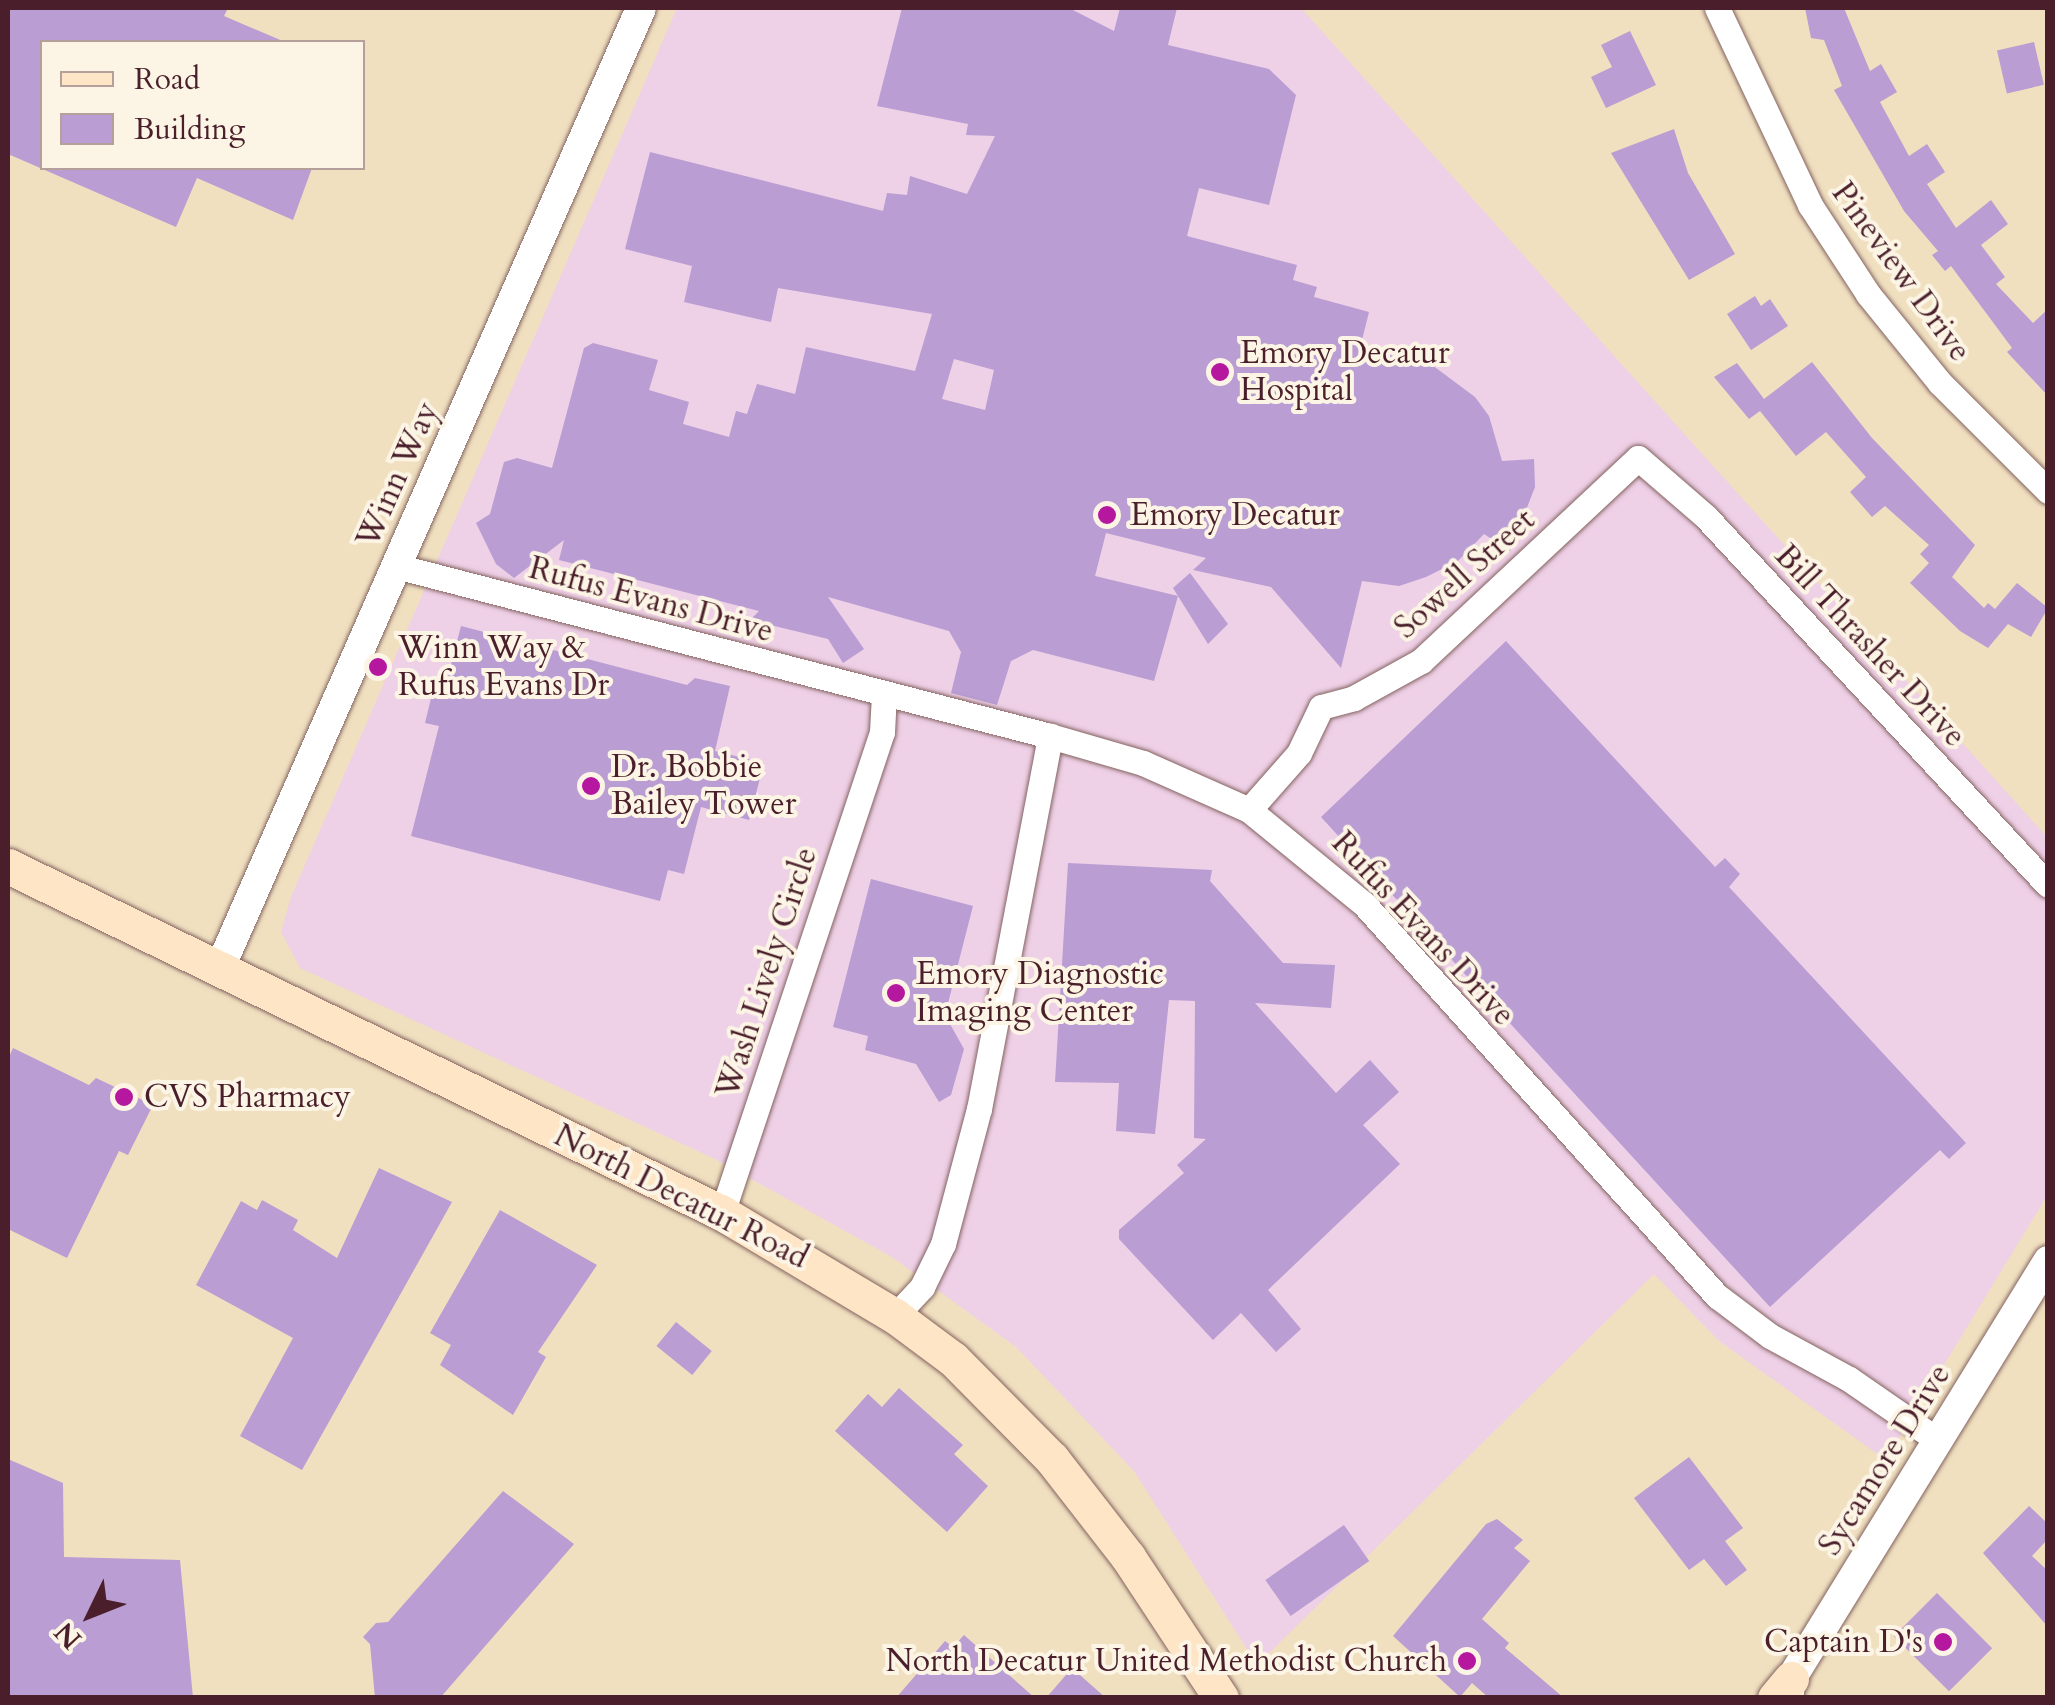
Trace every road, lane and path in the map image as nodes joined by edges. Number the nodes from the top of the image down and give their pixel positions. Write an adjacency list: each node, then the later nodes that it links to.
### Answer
1 (641, 8): 5 (street, Winn Way)
2 (1716, 8): 4 (street, Pineview Drive)
3 (1638, 458): 8 (street, Sowell Street); 10 (street, Bill Thrasher Drive)
4 (2048, 492)
5 (396, 566): 6 (street, Rufus Evans Drive); 11 (street, Winn Way)
6 (884, 695): 7 (street, Rufus Evans Drive); 12 (street, Wash Lively Circle)
7 (1050, 736): 8 (street, Rufus Evans Drive); 14 (street)
8 (1249, 810): 15 (street, Rufus Evans Drive)
9 (8, 866): 11 (main road, North Decatur Road)
10 (2048, 884)
11 (219, 970): 12 (main road, North Decatur Road)
12 (722, 1212): 14 (main road, North Decatur Road)
13 (2048, 1261): 15 (street, Sycamore Drive)
14 (895, 1316): 17 (main road, North Decatur Road)
15 (1939, 1441): 16 (street, Sycamore Drive)
16 (1785, 1691)
17 (1220, 1698)

